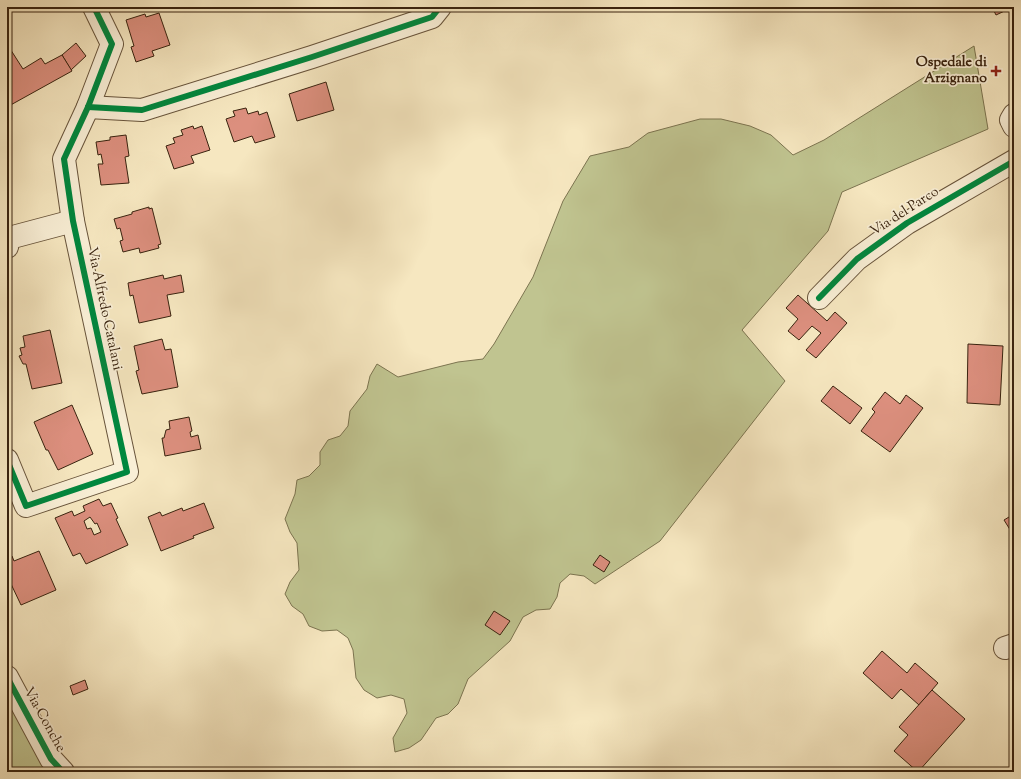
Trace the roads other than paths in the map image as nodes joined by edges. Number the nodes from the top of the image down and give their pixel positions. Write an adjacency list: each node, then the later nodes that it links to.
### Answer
1 (94, 7): 3 (street, Via Alfredo Catalani)
2 (440, 7): 3 (street)
3 (88, 107): 7 (street, Via Alfredo Catalani)
4 (1014, 115): 5 (street)
5 (1014, 126)
6 (1014, 161): 9 (street, Via del Parco)
7 (73, 220): 8 (street); 10 (street, Via Alfredo Catalani)
8 (7, 247)
9 (819, 298)
10 (7, 460)
11 (7, 677): 12 (street, Via Conche)
12 (62, 772)

